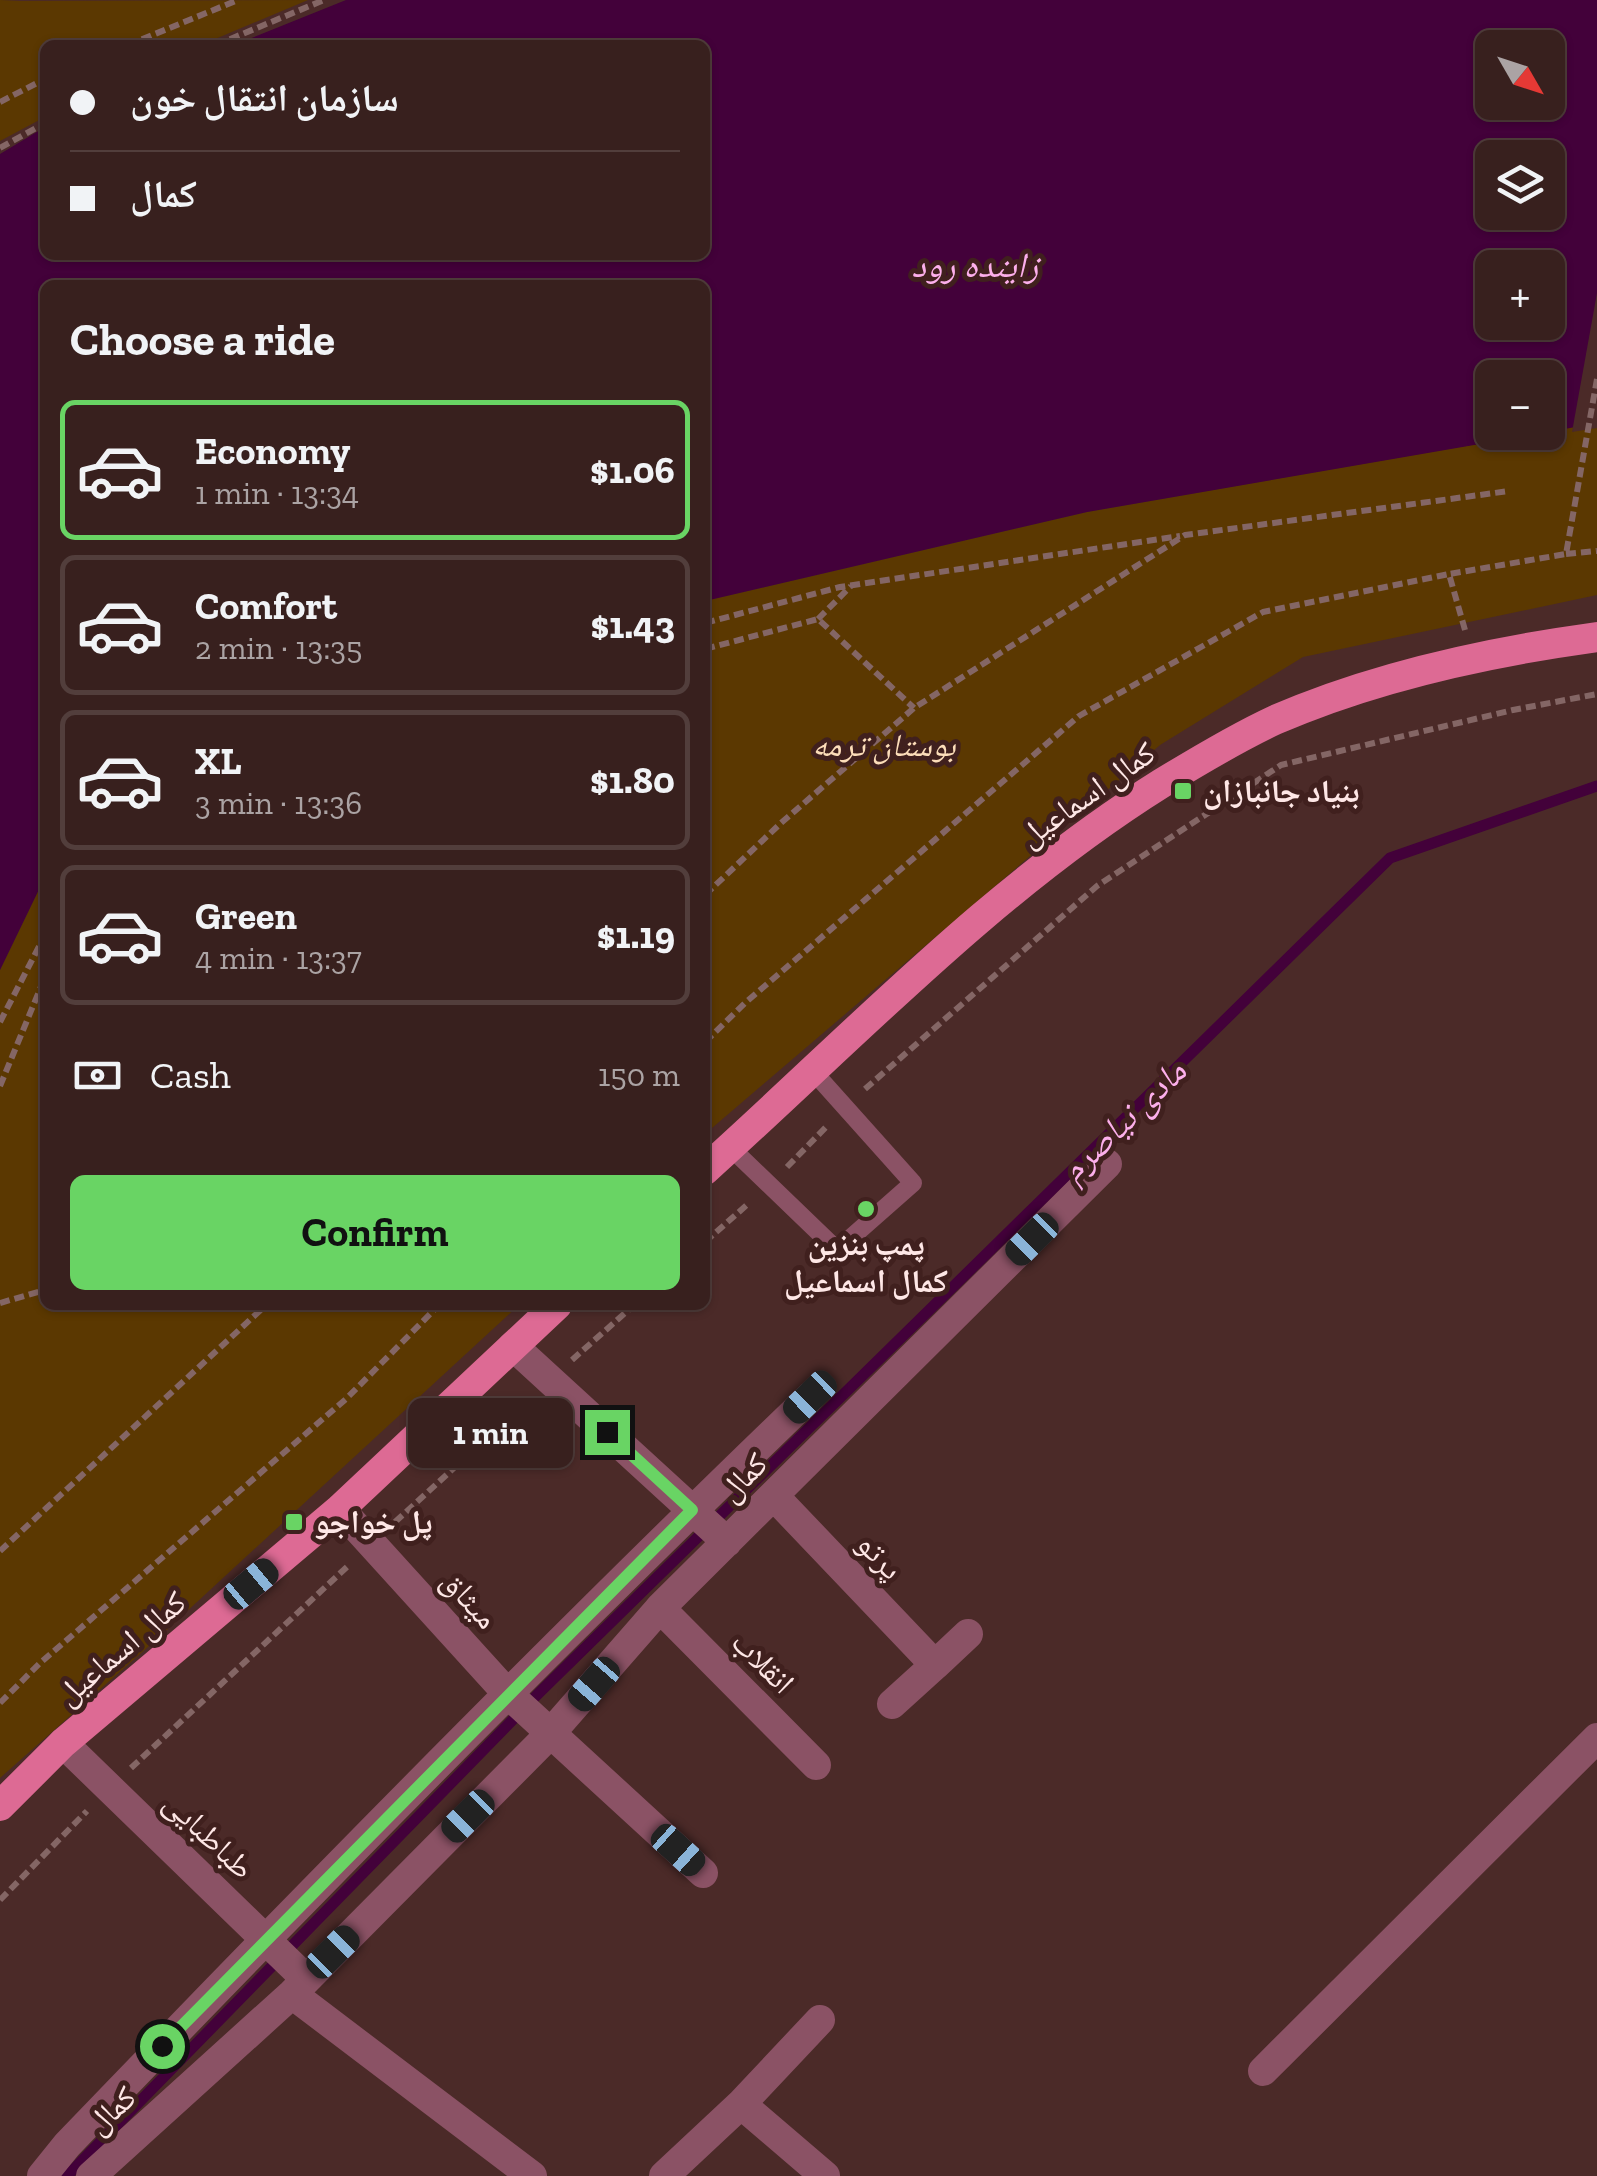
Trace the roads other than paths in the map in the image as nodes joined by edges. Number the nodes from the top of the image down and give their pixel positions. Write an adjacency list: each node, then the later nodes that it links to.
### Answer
1 (1597, 637): 2 (main road, کمال اسماعیل)
2 (811, 1069): 3 (main road, کمال اسماعیل); 3 (lane)
3 (730, 1147): 5 (main road, کمال اسماعیل)
4 (1107, 1164): 9 (street, کمال)
5 (710, 1165)
6 (551, 1310): 7 (main road, کمال اسماعیل)
7 (513, 1346): 10 (main road, کمال اسماعیل); 11 (street, کمال)
8 (810, 1397): 11 (street)
9 (774, 1496): 12 (street, کمال); 15 (street, پرتو)
10 (340, 1508): 16 (street, میثاق); 20 (main road, کمال اسماعیل)
11 (692, 1510): 12 (street, کمال); 16 (street)
12 (726, 1542): 13 (street, کمال)
13 (660, 1608): 18 (street, کمال); 21 (street, انقلاب)
14 (968, 1634): 15 (street)
15 (935, 1665): 17 (street)
16 (508, 1694): 18 (street, میثاق); 24 (street)
17 (892, 1704)
18 (549, 1735): 23 (street, میثاق); 25 (street, کمال)
19 (1597, 1738): 27 (street)
20 (63, 1744): 22 (main road, کمال اسماعیل); 24 (street, طباطبایی)
21 (816, 1765)
22 (0, 1806)
23 (704, 1873)
24 (267, 1939): 25 (street, طباطبایی); 29 (street)
25 (299, 1987): 30 (street, کمال); 31 (street, طباطبایی)
26 (820, 2020): 28 (street)
27 (1263, 2072)
28 (741, 2104): 32 (street); 33 (street)
29 (42, 2176)
30 (91, 2176)
31 (532, 2176)
32 (664, 2176)
33 (825, 2176)

